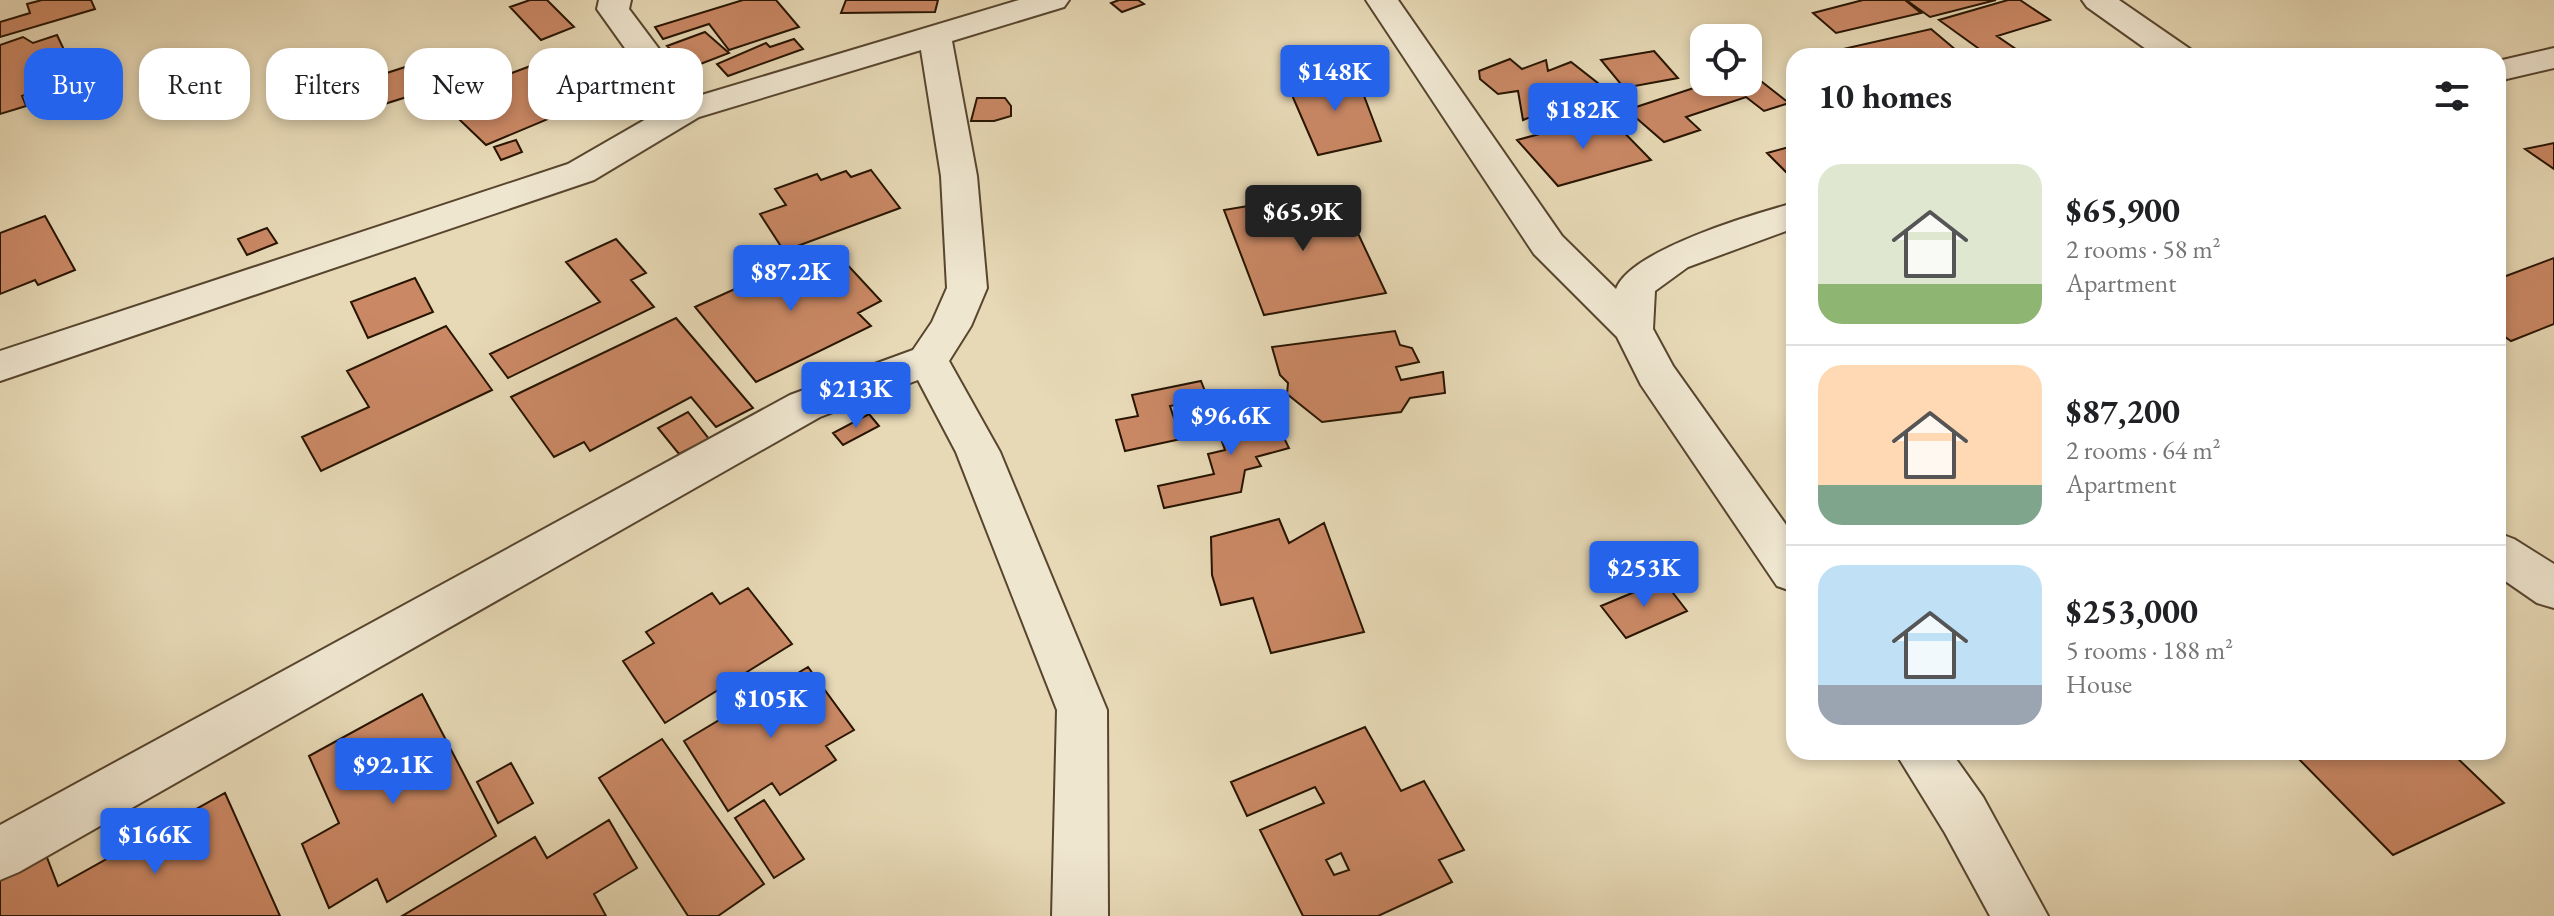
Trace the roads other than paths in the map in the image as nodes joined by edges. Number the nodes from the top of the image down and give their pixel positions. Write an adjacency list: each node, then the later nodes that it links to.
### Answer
1 (615, 0): 7 (street)
2 (1053, 0): 5 (street)
3 (1382, 0): 14 (street)
4 (2098, 0): 8 (street)
5 (1019, 5): 6 (street)
6 (935, 35): 11 (street); 15 (street)
7 (642, 48)
8 (2167, 48)
9 (2554, 59): 10 (street)
10 (2506, 69)
11 (703, 105)
12 (670, 120): 16 (street)
13 (1786, 218): 14 (street)
14 (1633, 329): 18 (street)
15 (928, 360): 21 (street); 22 (street)
16 (0, 366)
17 (2506, 557): 19 (street)
18 (1786, 561)
19 (2554, 589)
20 (1926, 760): 23 (street)
21 (0, 854)
22 (1080, 916)
23 (2020, 916)

